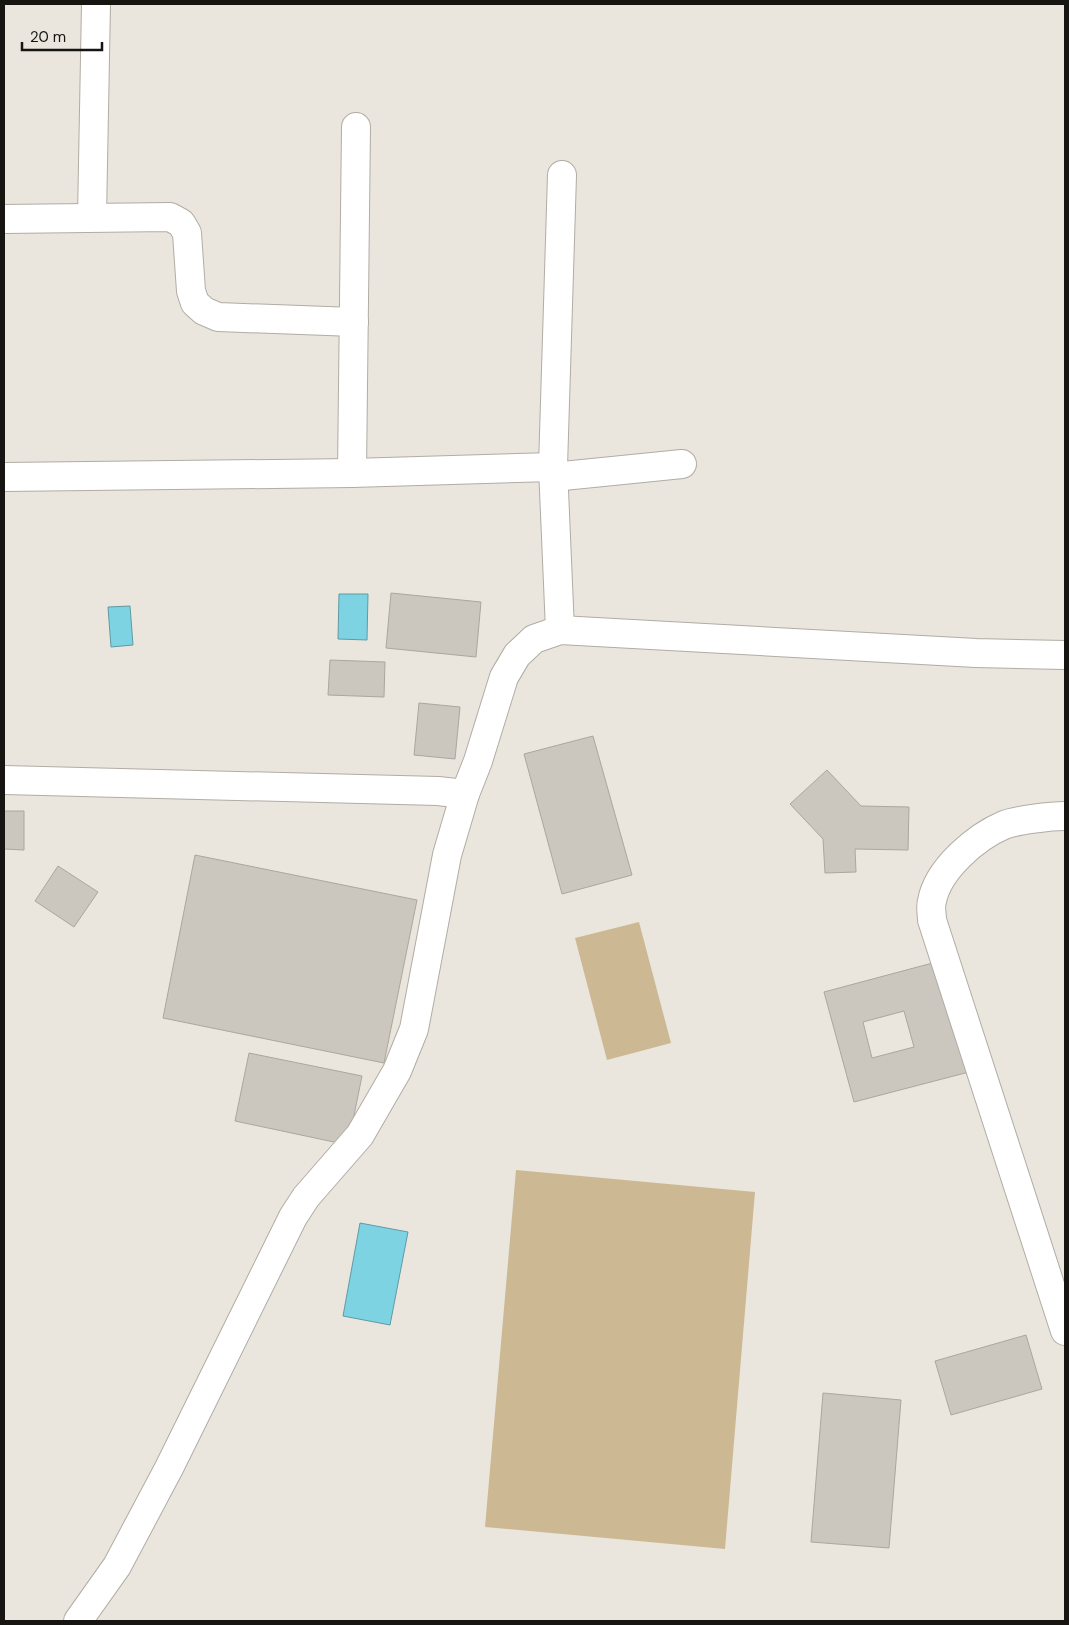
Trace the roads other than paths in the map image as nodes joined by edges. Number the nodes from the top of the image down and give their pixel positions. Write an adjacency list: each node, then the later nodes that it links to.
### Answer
1 (96, 4): 4 (street)
2 (356, 127): 6 (street)
3 (562, 175): 8 (street)
4 (92, 217): 5 (street); 6 (street)
5 (4, 219)
6 (354, 322): 9 (street)
7 (682, 464): 8 (street)
8 (553, 472): 9 (street); 11 (street)
9 (352, 473): 10 (street)
10 (4, 477)
11 (560, 630): 12 (street); 14 (street)
12 (1065, 655)
13 (4, 780): 14 (street)
14 (465, 794): 17 (street)
15 (1065, 816): 16 (street)
16 (1065, 1330)
17 (78, 1621)

